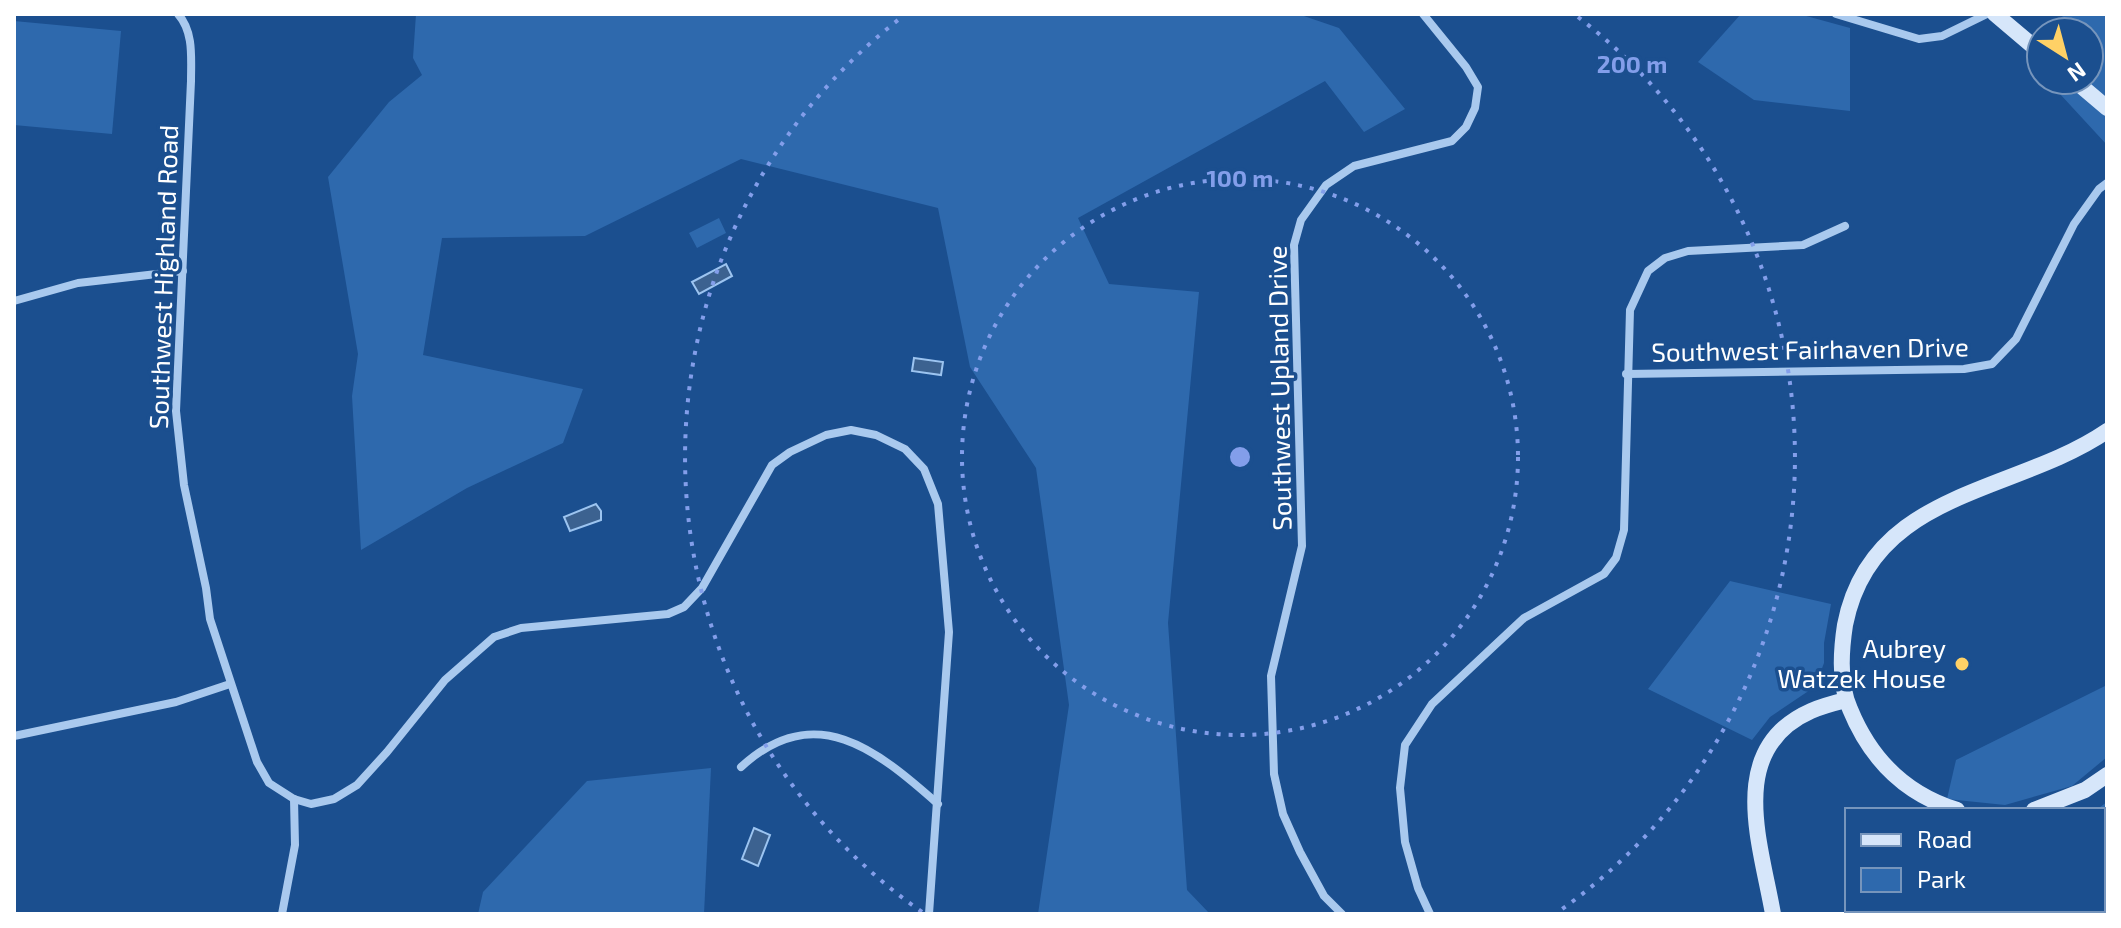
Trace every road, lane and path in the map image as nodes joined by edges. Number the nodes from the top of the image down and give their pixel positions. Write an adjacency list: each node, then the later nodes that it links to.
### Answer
1 (178, 14): 9 (street, Southwest Highland Road)
2 (1423, 14): 24 (street, Southwest Upland Drive)
3 (1836, 14): 4 (street)
4 (1987, 14)
5 (1995, 14): 6 (main road)
6 (2025, 39)
7 (2107, 183): 11 (street, Southwest Fairhaven Drive)
8 (1845, 226): 11 (street)
9 (183, 271): 10 (street); 13 (street, Southwest Highland Road)
10 (14, 301)
11 (1626, 374): 25 (street, Southwest Fairhaven Drive)
12 (2107, 431): 14 (main road)
13 (230, 684): 15 (street); 18 (street, Southwest Highland Road)
14 (1846, 700): 20 (main road); 26 (main road)
15 (14, 736)
16 (741, 767): 19 (street)
17 (2107, 775): 21 (main road)
18 (294, 799): 19 (street); 22 (street)
19 (938, 804): 23 (street)
20 (1952, 808)
21 (2039, 808)
22 (282, 914)
23 (929, 914)
24 (1342, 914)
25 (1430, 914)
26 (1773, 914)

